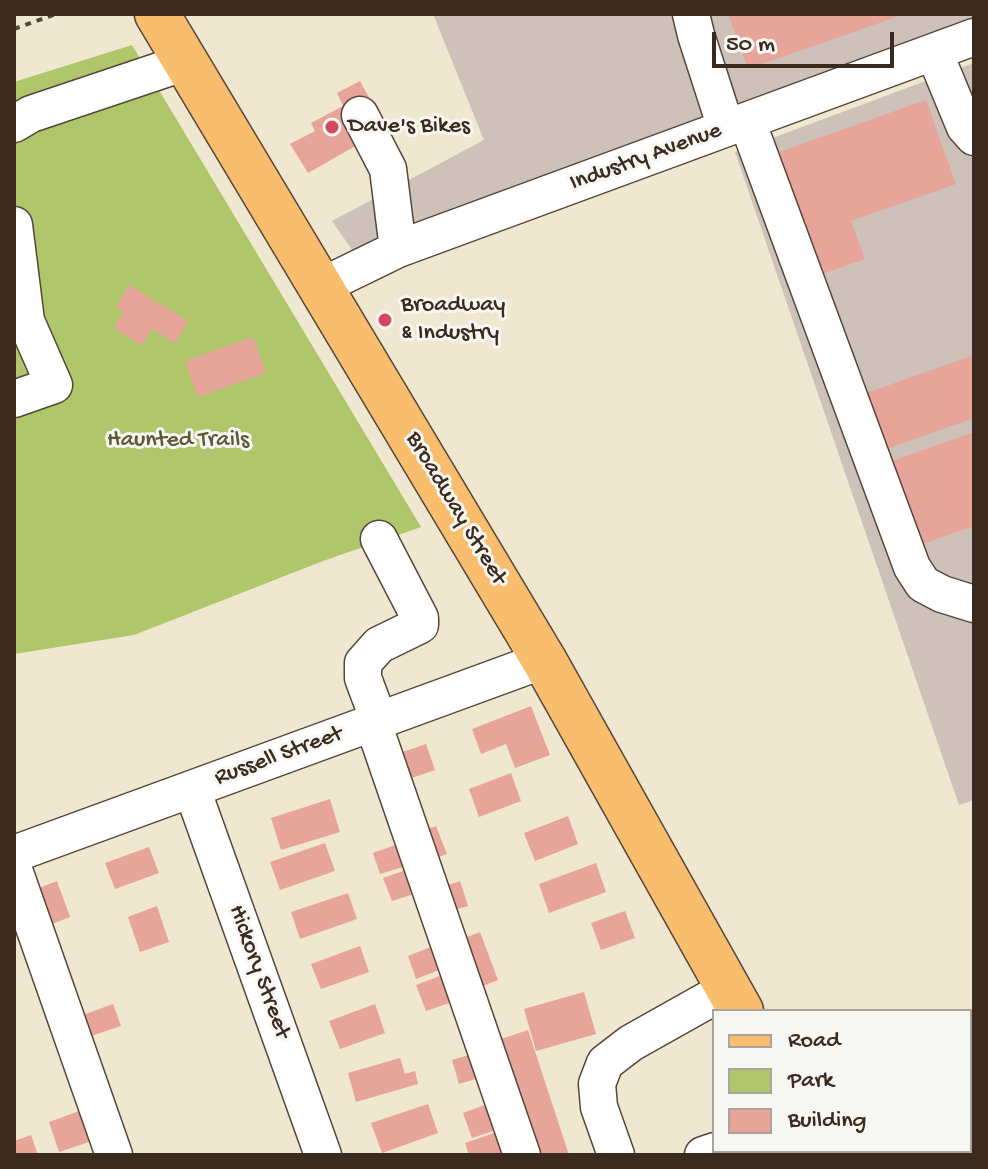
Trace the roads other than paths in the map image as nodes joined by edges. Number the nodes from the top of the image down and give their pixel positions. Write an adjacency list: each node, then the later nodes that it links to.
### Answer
1 (157, 14): 5 (main road, Broadway Street)
2 (691, 14): 8 (street)
3 (974, 37): 4 (street, Industry Avenue)
4 (934, 52): 8 (street, Industry Avenue); 9 (street)
5 (186, 62): 7 (street); 12 (main road, Broadway Street)
6 (360, 115): 11 (street)
7 (14, 124)
8 (737, 125): 11 (street, Industry Avenue); 16 (street)
9 (974, 137)
10 (14, 225): 13 (street)
11 (398, 249): 12 (street, Industry Avenue)
12 (322, 286): 17 (main road, Broadway Street)
13 (20, 323): 14 (street)
14 (14, 399)
15 (379, 539): 18 (street)
16 (974, 604)
17 (544, 660): 18 (street, Russell Street); 22 (main road, Broadway Street)
18 (376, 722): 19 (street, Russell Street); 27 (street)
19 (192, 789): 20 (street, Russell Street); 26 (street, Hickory Street)
20 (14, 854)
21 (14, 870): 25 (street)
22 (735, 1000): 23 (street)
23 (713, 1009)
24 (712, 1010): 28 (street)
25 (114, 1155)
26 (323, 1155)
27 (522, 1155)
28 (616, 1155)

